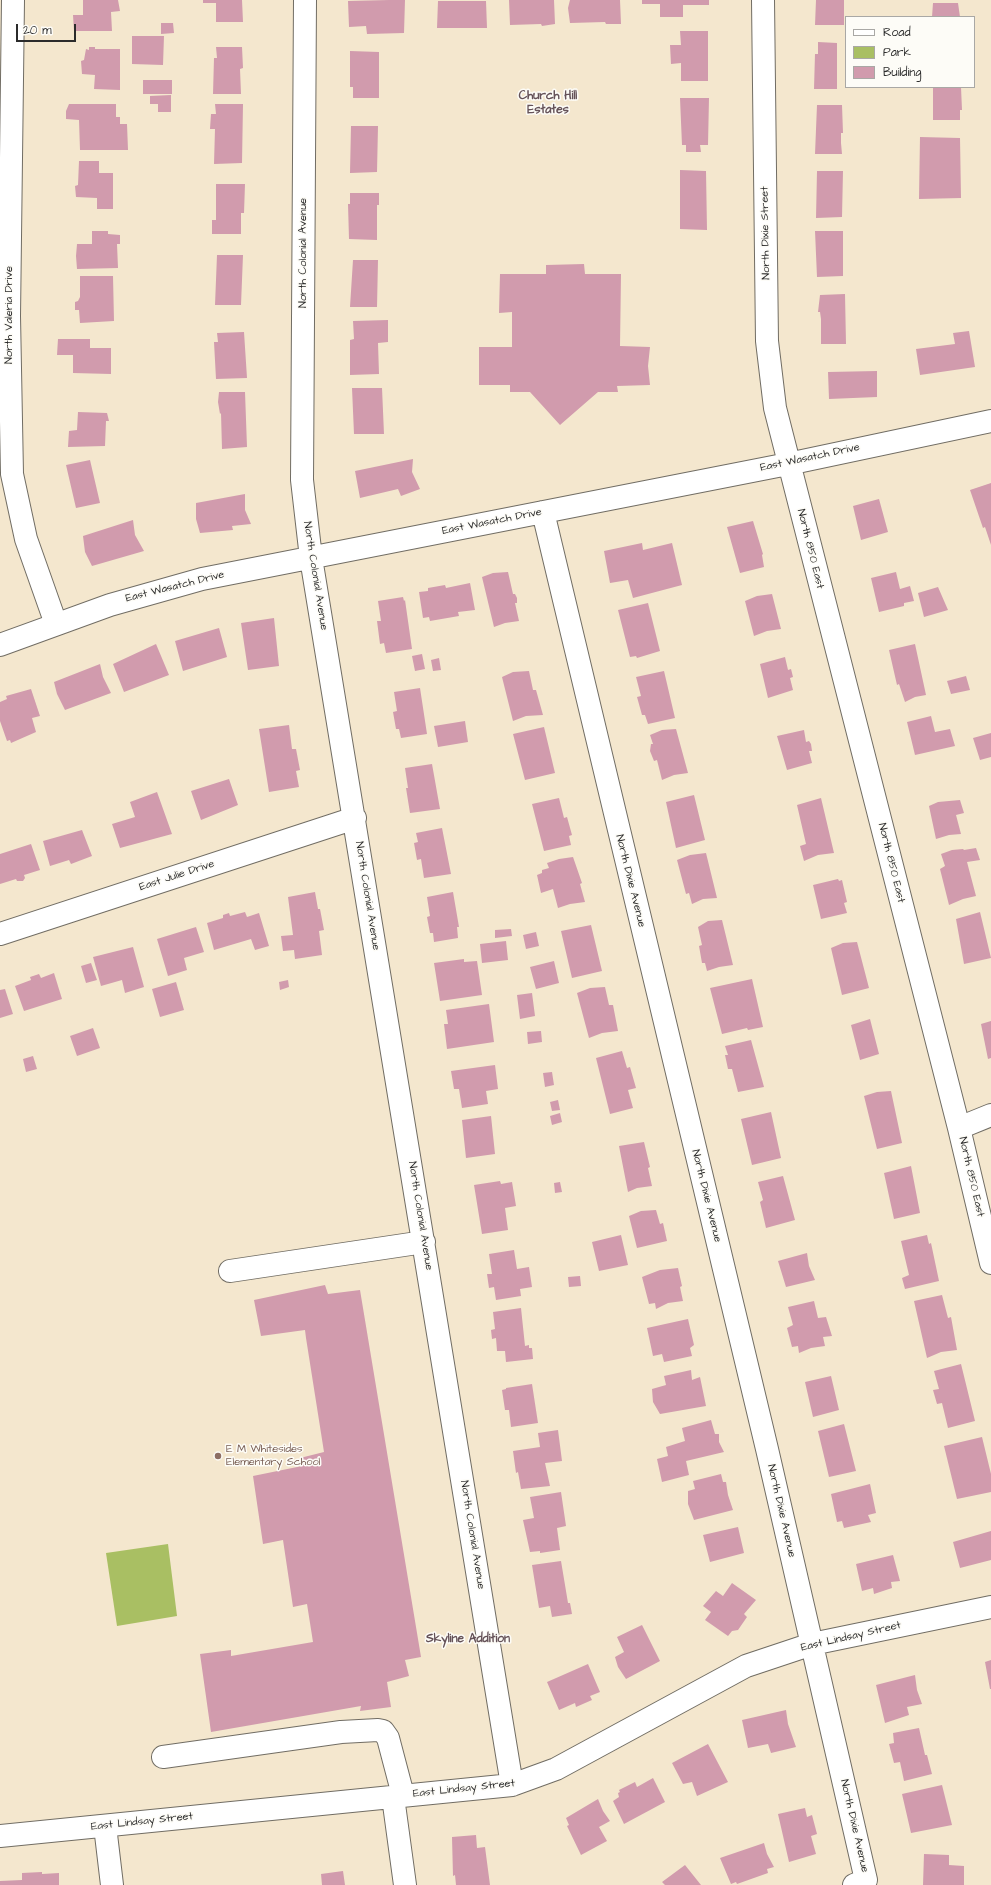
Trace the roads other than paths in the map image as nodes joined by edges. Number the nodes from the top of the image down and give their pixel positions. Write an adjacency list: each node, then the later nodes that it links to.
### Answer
1 (13, 0): 4 (street, North Valeria Drive)
2 (305, 0): 9 (street, North Colonial Avenue)
3 (763, 0): 7 (street, North Dixie Street)
4 (6, 37): 5 (street, North Valeria Drive)
5 (5, 316): 10 (street, North Valeria Drive)
6 (991, 421): 7 (street, East Wasatch Drive)
7 (788, 464): 8 (street, East Wasatch Drive); 15 (street, North 850 East)
8 (543, 512): 9 (street, East Wasatch Drive); 20 (street, North Dixie Avenue)
9 (311, 558): 10 (street, East Wasatch Drive); 12 (street, North Colonial Avenue)
10 (56, 624): 11 (street, East Wasatch Drive)
11 (0, 645)
12 (355, 818): 13 (street, East Julie Drive); 16 (street, North Colonial Avenue)
13 (0, 934)
14 (991, 1115): 15 (street)
15 (959, 1128): 17 (street, North 850 East)
16 (424, 1242): 18 (street); 22 (street, North Colonial Avenue)
17 (991, 1263)
18 (230, 1271)
19 (991, 1607): 20 (street, East Lindsay Street)
20 (812, 1644): 22 (street, East Lindsay Street); 26 (street, North Dixie Avenue)
21 (163, 1757): 23 (street)
22 (512, 1785): 23 (street, East Lindsay Street)
23 (398, 1796): 24 (street, East Lindsay Street); 28 (street)
24 (105, 1826): 25 (street, East Lindsay Street); 27 (street)
25 (0, 1836)
26 (860, 1883)
27 (112, 1885)
28 (405, 1885)

